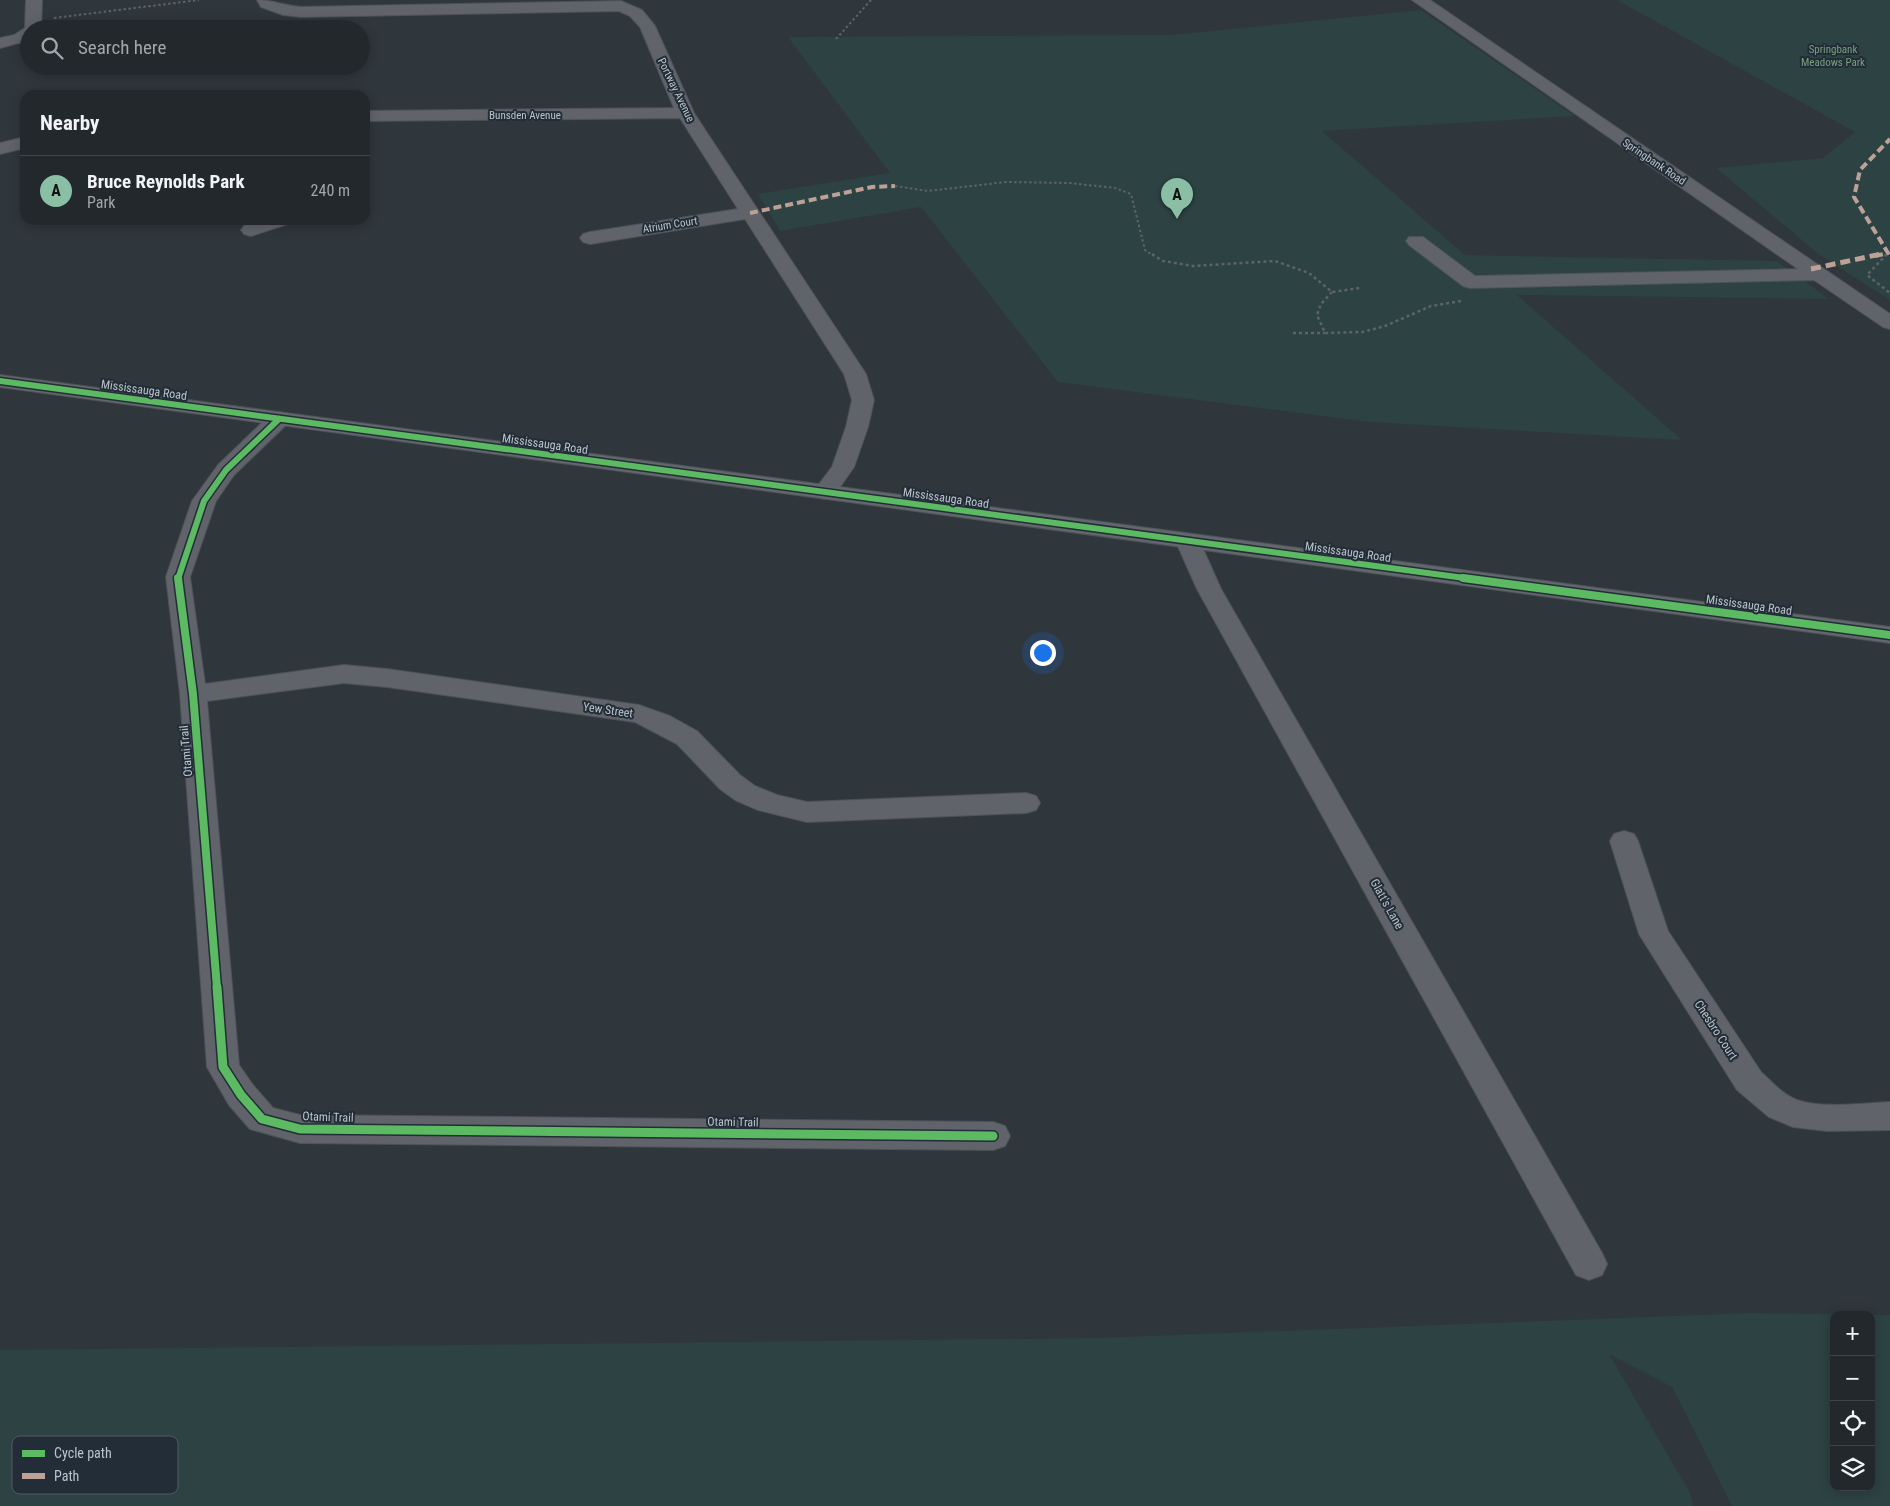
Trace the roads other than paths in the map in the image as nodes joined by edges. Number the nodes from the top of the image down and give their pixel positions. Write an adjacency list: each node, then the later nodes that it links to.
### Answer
1 (34, 0): 4 (street)
2 (266, 0): 7 (street, Portway Avenue)
3 (1420, 0): 16 (street, Springbank Road)
4 (33, 20)
5 (20, 33): 6 (street)
6 (0, 43)
7 (685, 113): 8 (street, Bunsden Avenue); 11 (street, Portway Avenue)
8 (370, 116)
9 (20, 143): 10 (street)
10 (0, 149)
11 (750, 212): 14 (street, Atrium Court); 20 (street, Portway Avenue)
12 (266, 225): 13 (street)
13 (251, 230)
14 (590, 238)
15 (1416, 241): 16 (street)
16 (1819, 274): 17 (street, Springbank Road)
17 (1890, 323)
18 (0, 382): 19 (main road, Mississauga Road)
19 (279, 419): 20 (main road, Mississauga Road); 23 (street, Otami Trail)
20 (825, 492): 21 (main road, Mississauga Road)
21 (1188, 542): 22 (main road, Mississauga Road); 28 (street, Glatt's Lane)
22 (1890, 635)
23 (193, 694): 24 (street, Yew Street); 27 (street, Otami Trail)
24 (1026, 803)
25 (1624, 841): 26 (street, Chesbro Court)
26 (1890, 1116)
27 (994, 1136)
28 (1589, 1264)

